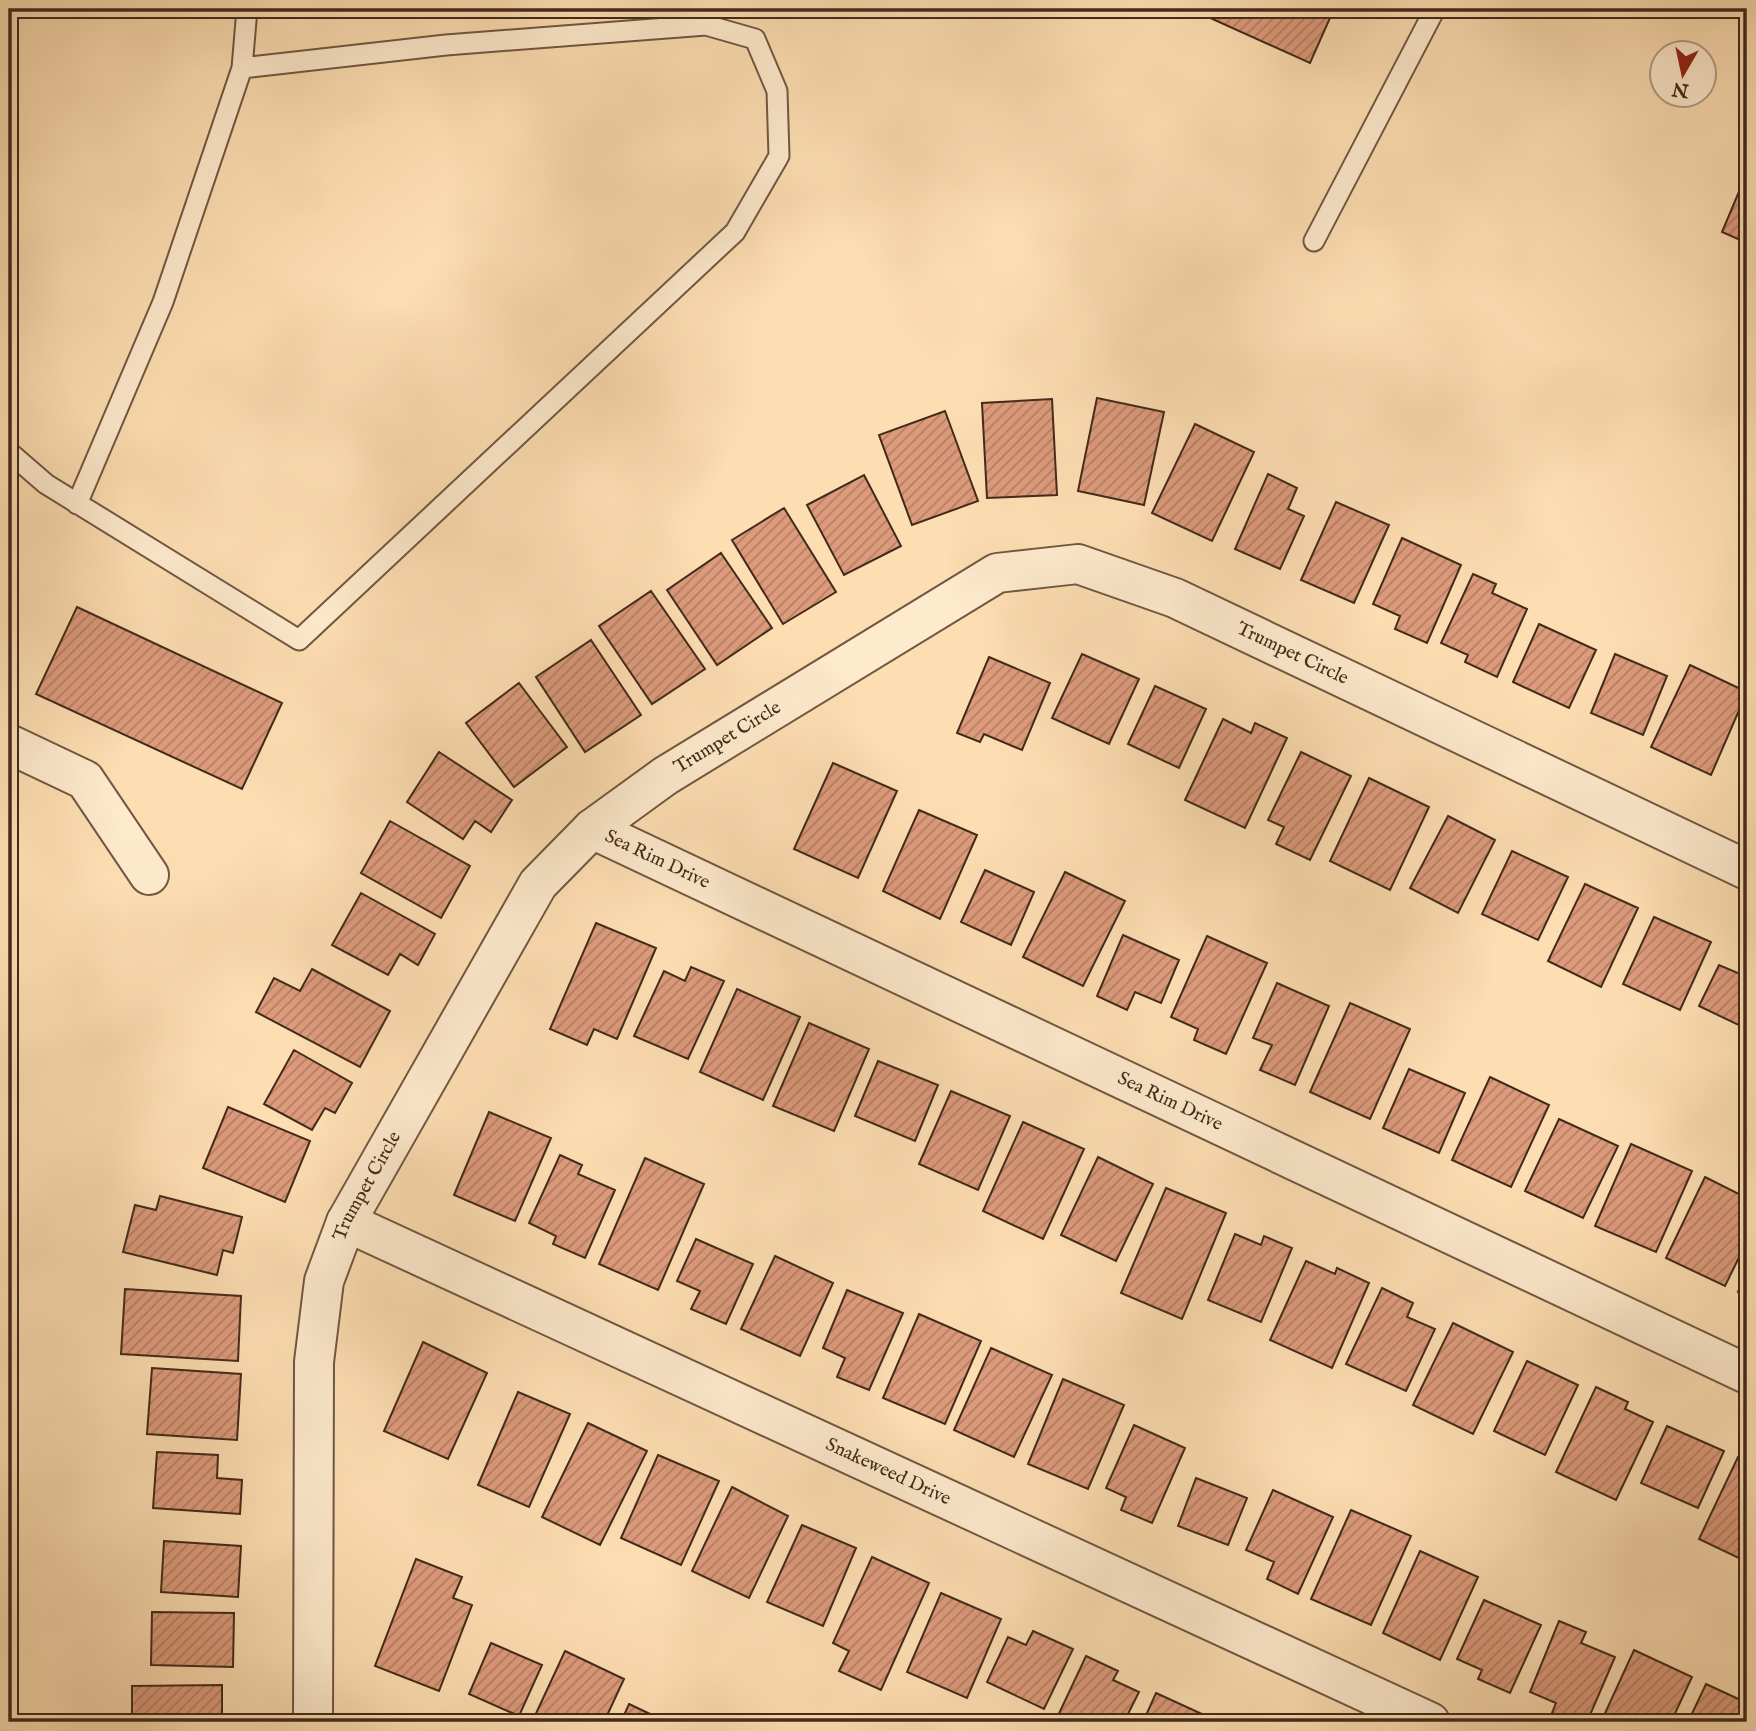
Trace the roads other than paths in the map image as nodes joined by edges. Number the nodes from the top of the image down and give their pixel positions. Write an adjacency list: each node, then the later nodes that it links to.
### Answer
1 (247, 9): 3 (lane)
2 (1435, 9): 4 (lane)
3 (242, 68): 6 (lane); 6 (lane)
4 (1314, 241)
5 (9, 452): 6 (lane)
6 (77, 504)
7 (9, 744): 10 (street)
8 (592, 829): 9 (street, Trumpet Circle); 11 (street, Trumpet Circle); 12 (street, Sea Rim Drive)
9 (1747, 870)
10 (149, 875)
11 (346, 1222): 13 (street, Trumpet Circle); 14 (street, Snakeweed Drive)
12 (1747, 1374)
13 (323, 1718)
14 (1430, 1722)

